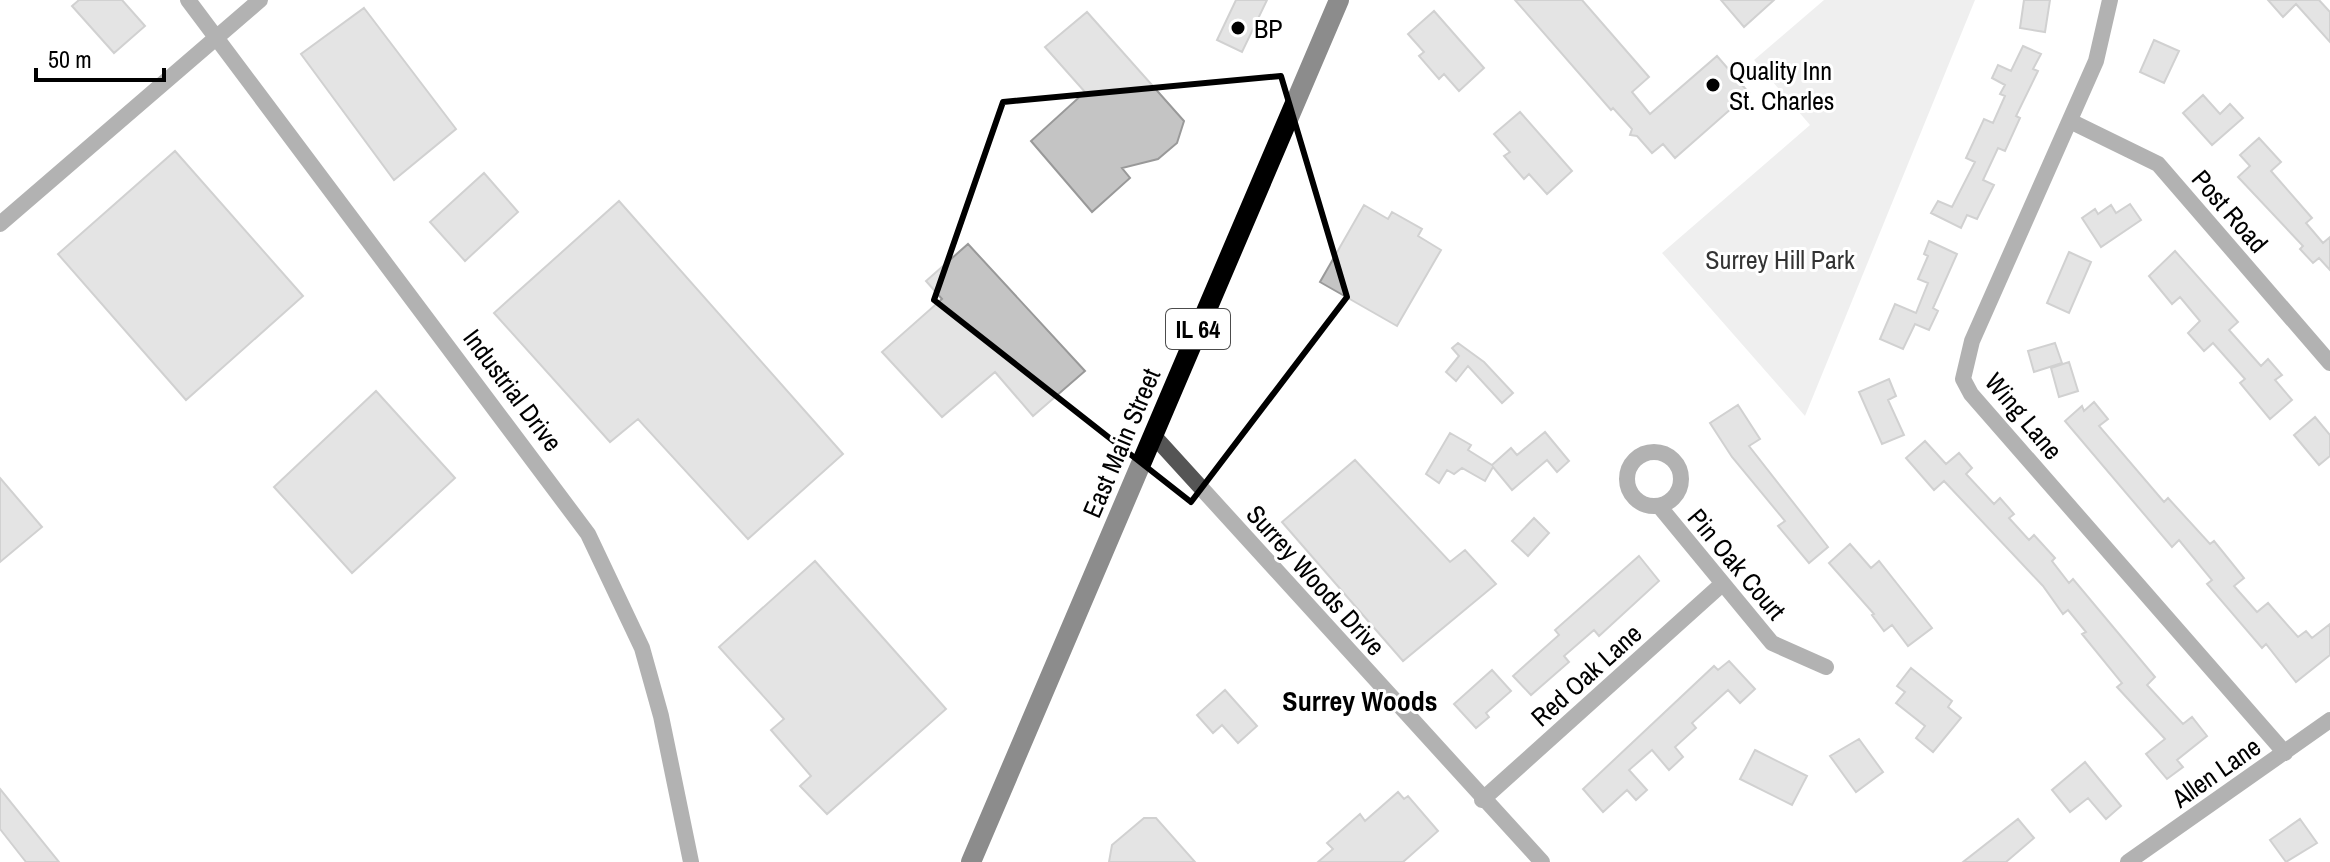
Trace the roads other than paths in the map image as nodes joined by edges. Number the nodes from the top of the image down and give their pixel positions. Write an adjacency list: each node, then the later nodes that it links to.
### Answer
1 (188, 0): 5 (street, Industrial Drive)
2 (260, 0): 5 (street)
3 (1339, 0): 9 (main road, East Main Street / IL 64)
4 (2110, 0): 6 (street, Wing Lane)
5 (218, 37): 7 (street); 16 (street, Industrial Drive)
6 (2070, 121): 8 (street, Post Road); 14 (street, Wing Lane)
7 (0, 224)
8 (2330, 363)
9 (1153, 435): 15 (street, Surrey Woods Drive); 17 (main road, East Main Street / IL 64)
10 (1659, 506): 11 (street, Pin Oak Court)
11 (1721, 585): 12 (street, Pin Oak Court); 15 (street, Red Oak Lane)
12 (1826, 667)
13 (2330, 720): 14 (street, Allen Lane)
14 (2285, 753): 19 (street, Allen Lane)
15 (1482, 800): 18 (street, Surrey Woods Drive)
16 (691, 862)
17 (971, 862)
18 (1542, 862)
19 (2128, 862)

